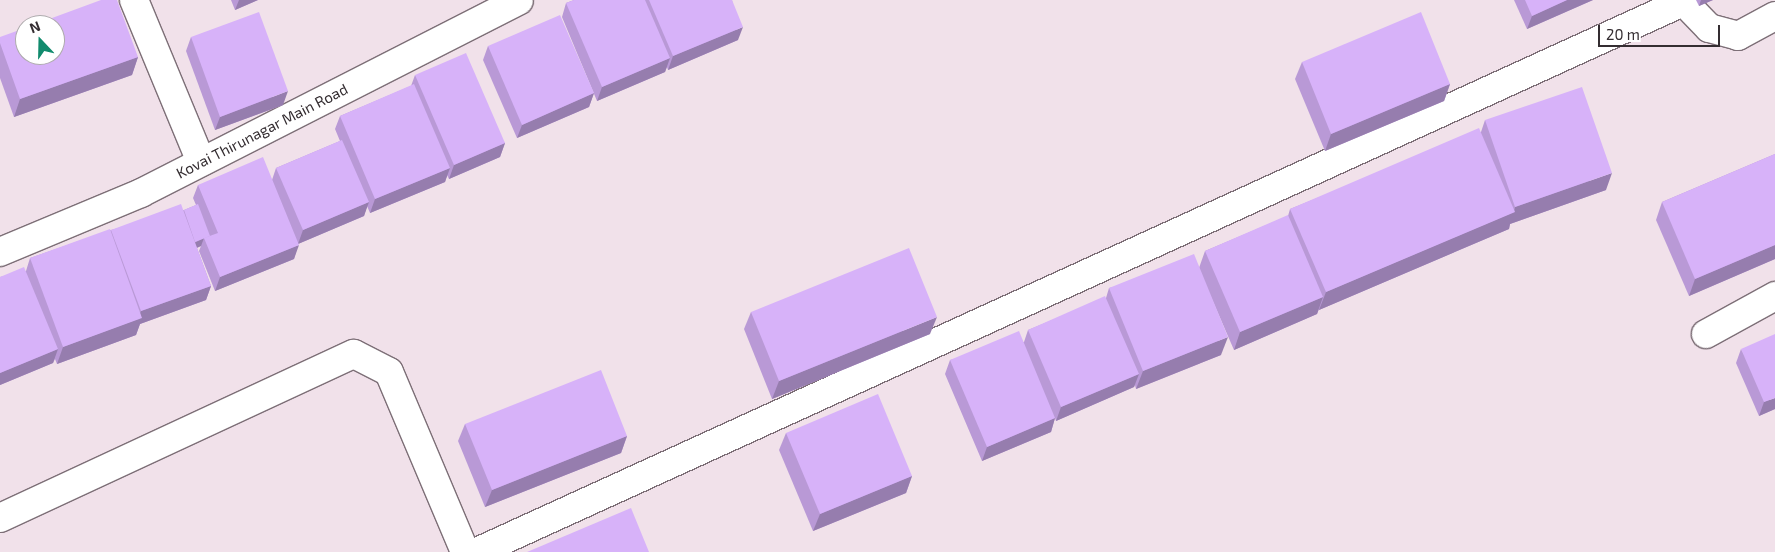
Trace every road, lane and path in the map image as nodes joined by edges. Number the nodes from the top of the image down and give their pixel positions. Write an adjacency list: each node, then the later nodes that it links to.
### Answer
1 (134, 0): 5 (street)
2 (519, 0): 5 (street, Kovai Thirunagar Main Road)
3 (1683, 1): 4 (street); 11 (street)
4 (1775, 16)
5 (201, 162): 6 (street, Kovai Thirunagar Main Road)
6 (0, 252)
7 (1775, 296): 8 (street)
8 (1706, 334)
9 (0, 518): 10 (street)
10 (465, 552)
11 (477, 552)

